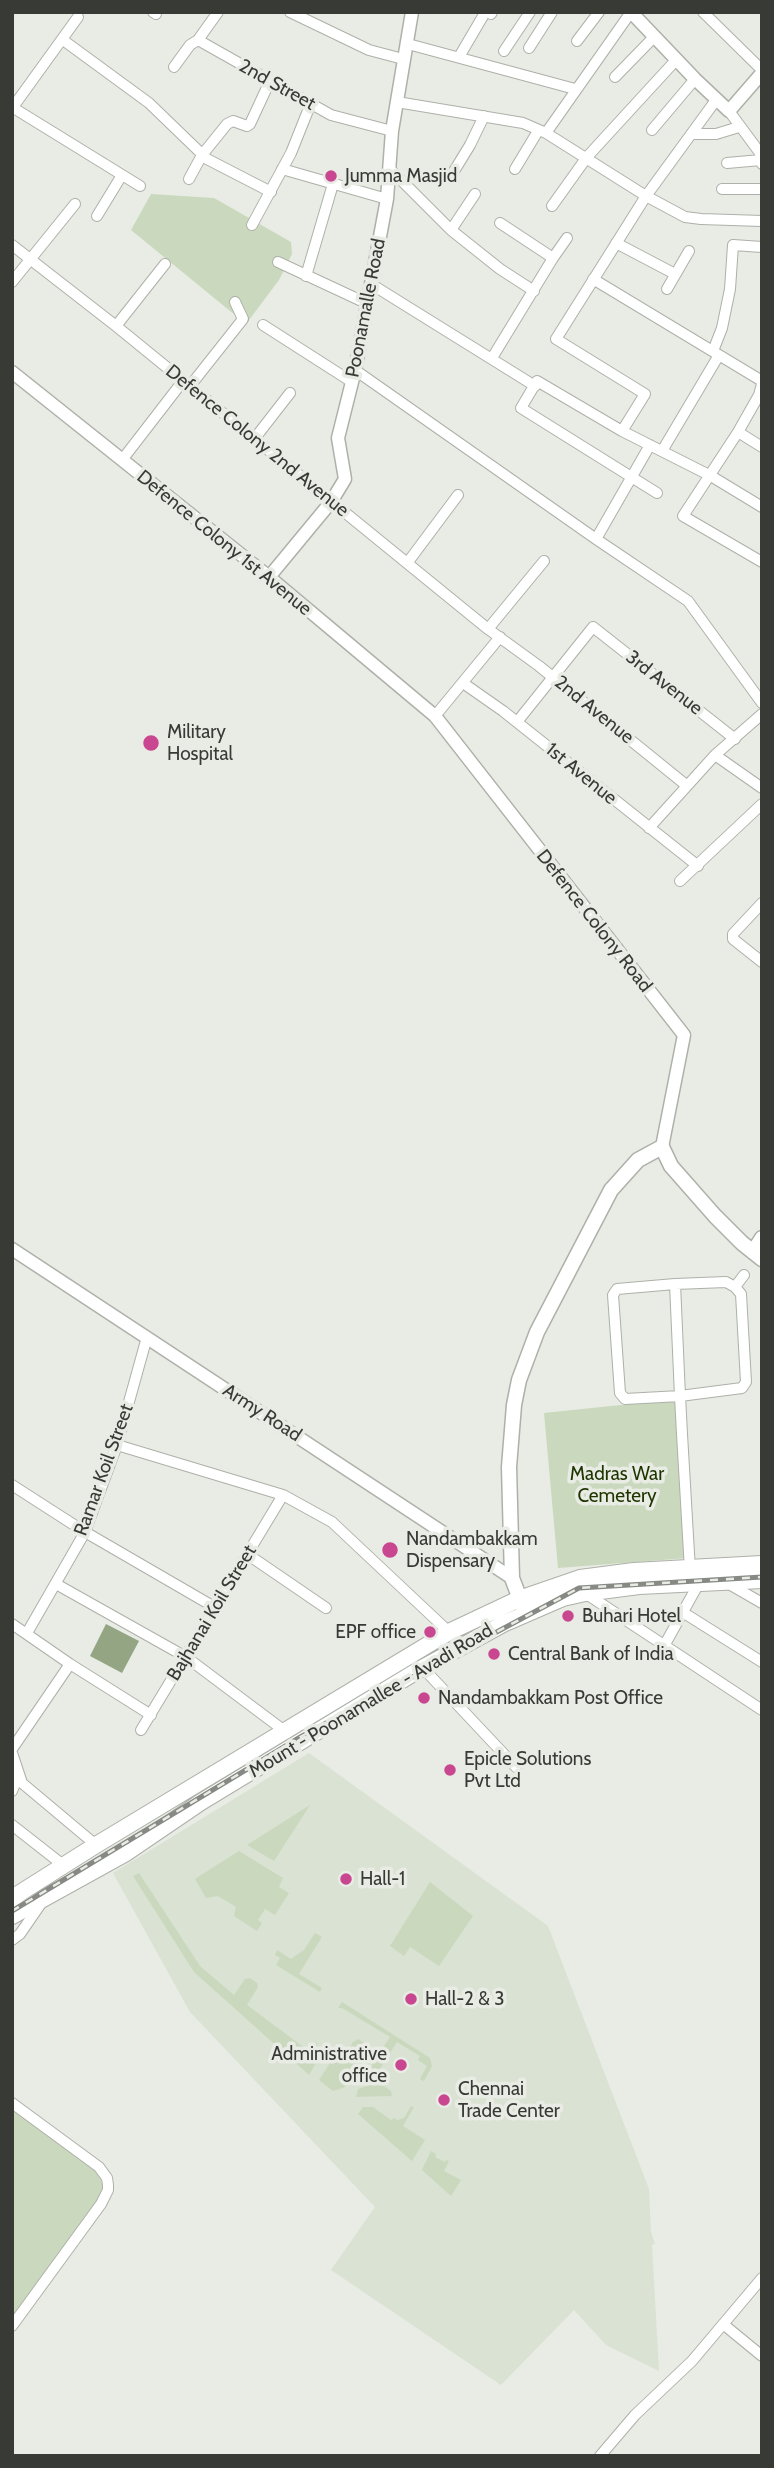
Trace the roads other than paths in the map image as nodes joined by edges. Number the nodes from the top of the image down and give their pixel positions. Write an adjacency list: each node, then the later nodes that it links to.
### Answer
1 (218, 12): 13 (street)
2 (290, 12): 19 (street)
3 (412, 12): 15 (street, Poonamalle Road)
4 (530, 12): 17 (street)
5 (552, 12): 16 (street)
6 (599, 12): 14 (street)
7 (631, 12): 11 (street); 26 (street)
8 (703, 12): 22 (street)
9 (489, 14): 18 (street)
10 (78, 17): 12 (street)
11 (654, 37): 20 (street); 23 (street)
12 (63, 40): 30 (street); 38 (street)
13 (198, 40): 21 (street); 25 (street, 2nd Street)
14 (577, 41)
15 (408, 44): 18 (street); 19 (street, Poonamalle Road)
16 (529, 48)
17 (504, 51)
18 (458, 57): 26 (street)
19 (402, 59): 28 (street, Poonamalle Road)
20 (676, 60): 24 (street); 39 (street)
21 (174, 67)
22 (762, 71): 31 (street)
23 (615, 77)
24 (695, 79): 27 (street); 34 (street)
25 (270, 81): 29 (street, 2nd Street); 38 (street)
26 (575, 89): 36 (street)
27 (716, 100): 31 (street); 37 (street)
28 (397, 102): 32 (street); 35 (street, Poonamalle Road)
29 (311, 103): 35 (street, 2nd Street); 42 (street)
30 (13, 107): 45 (street)
31 (729, 111): 33 (street)
32 (484, 116): 36 (street); 46 (street)
33 (739, 127): 37 (street); 40 (street)
34 (652, 130)
35 (392, 131): 43 (street, Poonamalle Road)
36 (542, 132): 39 (street); 44 (street)
37 (691, 134): 54 (street)
38 (202, 155): 47 (street); 52 (street)
39 (587, 157): 54 (street); 57 (street)
40 (761, 157): 41 (street)
41 (727, 163)
42 (282, 169): 48 (street); 52 (street)
43 (390, 169): 55 (street, Poonamalle Road); 62 (street)
44 (515, 169)
45 (122, 175): 49 (street); 58 (street)
46 (451, 176)
47 (189, 179)
48 (333, 184): 55 (street); 73 (street)
49 (140, 186)
50 (722, 189): 51 (street)
51 (762, 189)
52 (271, 192): 61 (street)
53 (475, 194): 62 (street)
54 (646, 196): 59 (street); 64 (street)
55 (387, 199): 76 (street, Poonamalle Road)
56 (75, 204): 69 (street)
57 (552, 206)
58 (97, 216)
59 (762, 221)
60 (500, 223): 68 (street)
61 (252, 226)
62 (451, 230): 78 (street)
63 (567, 238): 68 (street)
64 (616, 243): 72 (street); 74 (street)
65 (12, 246): 69 (street, Defence Colony 2nd Avenue)
66 (762, 247): 83 (street)
67 (689, 251): 72 (street)
68 (553, 258): 78 (street)
69 (30, 260): 75 (street); 82 (street, Defence Colony 2nd Avenue)
70 (278, 262): 73 (street)
71 (165, 264): 82 (street)
72 (675, 274): 77 (street)
73 (306, 276): 80 (street)
74 (593, 279): 83 (street); 92 (street)
75 (12, 282)
76 (371, 284): 80 (street, Poonamalle Road); 84 (street)
77 (667, 289)
78 (534, 291): 84 (street)
79 (235, 302): 88 (street)
80 (366, 303): 86 (street, Poonamalle Road)
81 (264, 325): 86 (street)
82 (116, 326): 88 (street, Defence Colony 2nd Avenue)
83 (716, 353): 87 (street); 97 (street)
84 (492, 358): 89 (street)
85 (12, 372): 98 (street, Defence Colony 1st Avenue)
86 (354, 376): 103 (street, Poonamalle Road); 105 (street)
87 (762, 382): 91 (street)
88 (187, 384): 94 (street, Defence Colony 2nd Avenue); 98 (street)
89 (535, 386): 92 (street); 100 (street)
90 (290, 393): 94 (street)
91 (760, 396): 93 (street)
92 (622, 431): 95 (street)
93 (737, 432): 96 (street); 99 (street)
94 (255, 438): 103 (street, Defence Colony 2nd Avenue)
95 (650, 444): 97 (street); 100 (street)
96 (762, 447)
97 (662, 451): 99 (street)
98 (122, 460): 109 (street, Defence Colony 1st Avenue)
99 (711, 476): 104 (street); 108 (street)
100 (631, 478): 101 (street); 105 (street)
101 (657, 493)
102 (458, 495): 107 (street)
103 (331, 502): 107 (street, Defence Colony 2nd Avenue); 109 (street, Poonamalle Road)
104 (762, 506)
105 (596, 539): 114 (street)
106 (544, 561): 110 (street)
107 (408, 562): 110 (street, Defence Colony 2nd Avenue)
108 (762, 562)
109 (269, 577): 116 (street, Defence Colony 1st Avenue)
110 (488, 629): 111 (street, Defence Colony 2nd Avenue)
111 (500, 637): 112 (street, 2nd Avenue); 113 (street)
112 (554, 678): 117 (street); 118 (street, 3rd Avenue); 120 (street, 2nd Avenue)
113 (463, 683): 116 (street); 117 (street, 1st Avenue)
114 (762, 703)
115 (762, 714): 118 (street)
116 (435, 716): 128 (street, Defence Colony Road)
117 (517, 722): 123 (street, 1st Avenue)
118 (735, 739): 119 (street)
119 (715, 755): 120 (street); 121 (street)
120 (686, 785): 123 (street)
121 (762, 789)
122 (762, 804): 124 (street)
123 (649, 828): 124 (street, 1st Avenue)
124 (698, 866): 125 (street)
125 (680, 881)
126 (762, 903): 127 (street)
127 (762, 962)
128 (662, 1147): 131 (main road); 143 (main road)
129 (762, 1238): 131 (main road)
130 (12, 1249): 135 (street, Army Road)
131 (757, 1255)
132 (744, 1275): 134 (street)
133 (675, 1283): 134 (street); 136 (street); 136 (street)
134 (735, 1287): 136 (street)
135 (147, 1336): 137 (street, Ramar Koil Street); 143 (street, Army Road)
136 (680, 1396): 144 (street)
137 (117, 1445): 139 (street); 140 (street, Ramar Koil Street)
138 (12, 1485): 140 (street)
139 (283, 1495): 141 (street, Bajhanai Koil Street); 155 (street)
140 (85, 1532): 147 (street, Ramar Koil Street); 151 (street)
141 (247, 1554): 151 (street, Bajhanai Koil Street); 152 (street)
142 (762, 1564): 144 (main road, Mount - Poonamallee - Avadi Road)
143 (512, 1577): 150 (main road)
144 (693, 1578): 146 (main road, Mount - Poonamallee - Avadi Road); 148 (main road, Mount - Poonamallee - Avadi Road); 150 (main road, Mount - Poonamallee - Avadi Road); 153 (street)
145 (762, 1580): 146 (main road, Mount - Poonamallee - Avadi Road)
146 (726, 1582): 149 (street)
147 (56, 1584): 156 (street, Ramar Koil Street); 158 (street)
148 (585, 1593): 150 (main road, Mount - Poonamallee - Avadi Road); 157 (street)
149 (762, 1603)
150 (522, 1606): 155 (main road, Mount - Poonamallee - Avadi Road); 161 (main road, Mount - Poonamallee - Avadi Road)
151 (216, 1608): 158 (street, Bajhanai Koil Street)
152 (326, 1608)
153 (684, 1613): 157 (street); 159 (street)
154 (12, 1623): 156 (street)
155 (449, 1632): 162 (main road, Mount - Poonamallee - Avadi Road)
156 (27, 1633): 160 (street)
157 (664, 1646): 163 (street)
158 (186, 1657): 164 (street, Bajhanai Koil Street); 166 (street)
159 (762, 1662)
160 (70, 1664): 164 (street); 167 (street)
161 (422, 1667): 162 (main road, Mount - Poonamallee - Avadi Road); 168 (street)
162 (393, 1676): 166 (main road, Mount - Poonamallee - Avadi Road); 174 (main road, Mount - Poonamallee - Avadi Road)
163 (762, 1710)
164 (151, 1715): 165 (street, Bajhanai Koil Street)
165 (141, 1730)
166 (286, 1732): 172 (main road, Mount - Poonamallee - Avadi Road)
167 (12, 1751): 169 (street)
168 (516, 1767)
169 (19, 1773): 170 (street); 172 (street)
170 (12, 1791)
171 (12, 1825): 173 (street)
172 (96, 1845): 173 (main road, Mount - Poonamallee - Avadi Road)
173 (63, 1865): 175 (main road, Mount - Poonamallee - Avadi Road)
174 (46, 1896): 176 (main road, Mount - Poonamallee - Avadi Road); 177 (street)
175 (12, 1898)
176 (12, 1916)
177 (12, 1940)
178 (12, 2103): 181 (street)
179 (762, 2278): 180 (street)
180 (723, 2325): 182 (street); 183 (street)
181 (12, 2326)
182 (761, 2355)
183 (600, 2456)

